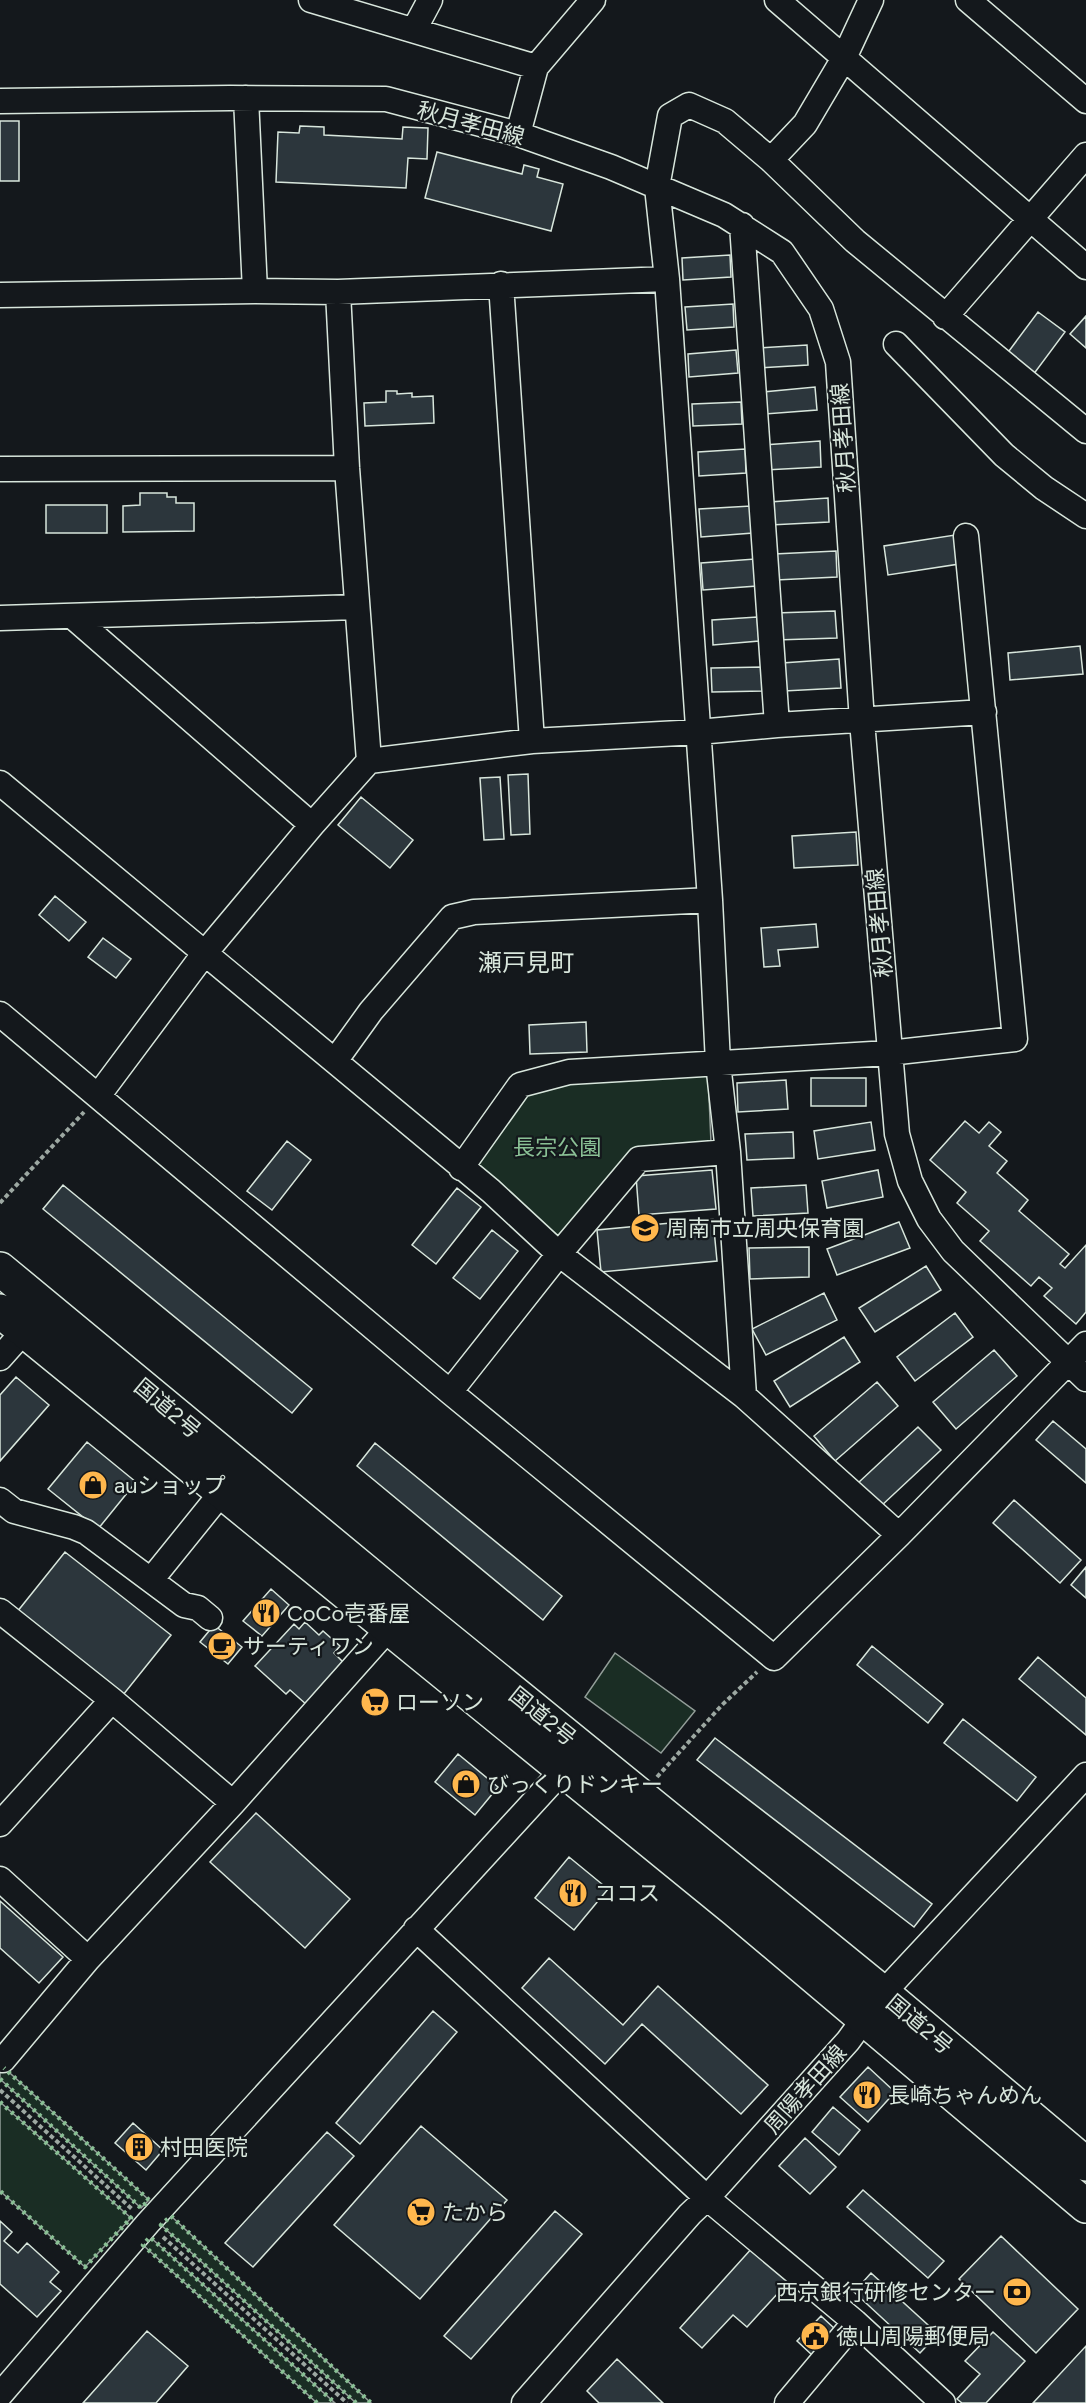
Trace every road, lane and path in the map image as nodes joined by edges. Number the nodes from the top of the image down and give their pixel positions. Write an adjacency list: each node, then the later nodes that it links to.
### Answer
1 (310, 0): 7 (street)
2 (430, 0): 7 (street)
3 (593, 0): 9 (street)
4 (777, 0): 8 (street)
5 (871, 0): 8 (street)
6 (968, 0): 12 (street)
7 (414, 30): 9 (street)
8 (844, 58): 15 (street); 17 (street)
9 (536, 68): 13 (street)
10 (246, 98): 11 (street, 秋月孝田線); 13 (street, 秋月孝田線); 22 (street)
11 (0, 101)
12 (1086, 101)
13 (518, 134): 16 (street, 秋月孝田線)
14 (1086, 155): 17 (street)
15 (771, 160): 16 (street); 25 (street)
16 (657, 187): 18 (street, 秋月孝田線); 20 (street)
17 (1029, 219): 19 (street); 25 (street)
18 (742, 225): 36 (street, 秋月孝田線); 37 (street)
19 (1086, 267)
20 (667, 279): 21 (street); 38 (street)
21 (501, 284): 23 (street); 39 (street)
22 (255, 291): 23 (street); 24 (street)
23 (338, 292): 28 (street)
24 (0, 295)
25 (945, 317): 27 (street)
26 (896, 344): 30 (street)
27 (1086, 431)
28 (347, 468): 29 (street); 32 (street)
29 (0, 469)
30 (1086, 516)
31 (966, 536): 35 (street)
32 (357, 607): 33 (street); 40 (street)
33 (72, 616): 34 (street); 42 (street)
34 (0, 618)
35 (984, 712): 36 (street); 46 (street)
36 (862, 721): 37 (street); 46 (street, 秋月孝田線)
37 (777, 724): 38 (street)
38 (698, 732): 39 (street); 43 (street)
39 (532, 741): 40 (street)
40 (369, 761): 42 (street)
41 (0, 783): 44 (street)
42 (312, 825): 44 (street)
43 (710, 900): 47 (street); 48 (street)
44 (204, 954): 47 (street); 49 (street)
45 (0, 1014): 49 (street)
46 (890, 1053): 48 (street); 58 (street, 秋月孝田線)
47 (335, 1061): 51 (street)
48 (718, 1063): 50 (street); 51 (street)
49 (98, 1096): 52 (path); 59 (street)
50 (728, 1152): 53 (street); 60 (street)
51 (461, 1168): 53 (street)
52 (0, 1203)
53 (559, 1254): 59 (street); 60 (street)
54 (0, 1269): 72 (highway, 国道2号)
55 (12, 1321): 57 (street); 61 (highway, 国道2号)
56 (1086, 1344): 58 (street)
57 (0, 1358)
58 (1077, 1372): 63 (street)
59 (450, 1392): 68 (street)
60 (744, 1396): 63 (street)
61 (222, 1492): 64 (street); 67 (highway, 国道2号)
62 (0, 1500): 64 (street)
63 (899, 1535): 68 (street)
64 (151, 1580): 66 (street)
65 (0, 1611): 69 (street)
66 (210, 1617)
67 (388, 1629): 70 (highway, 国道2号); 73 (street)
68 (774, 1658): 72 (path)
69 (112, 1700): 73 (street); 74 (street)
70 (563, 1770): 76 (street); 78 (highway, 国道2号)
71 (1086, 1776): 78 (street, 周陽孝田線)
72 (641, 1795): 78 (highway, 国道2号)
73 (232, 1803): 77 (street)
74 (0, 1824)
75 (0, 1879): 77 (street)
76 (416, 1929): 82 (street); 84 (street)
77 (88, 1959): 79 (street)
78 (873, 2005): 81 (highway, 国道2号); 82 (street, 周陽孝田線); 83 (highway, 国道2号)
79 (0, 2056)
80 (0, 2090): 84 (path)
81 (1086, 2164)
82 (708, 2198): 85 (street); 88 (street, 周陽孝田線)
83 (1086, 2206)
84 (148, 2223): 86 (street); 87 (path)
85 (855, 2322): 89 (street); 90 (street)
86 (0, 2395)
87 (347, 2403)
88 (524, 2403)
89 (786, 2403)
90 (943, 2403)

